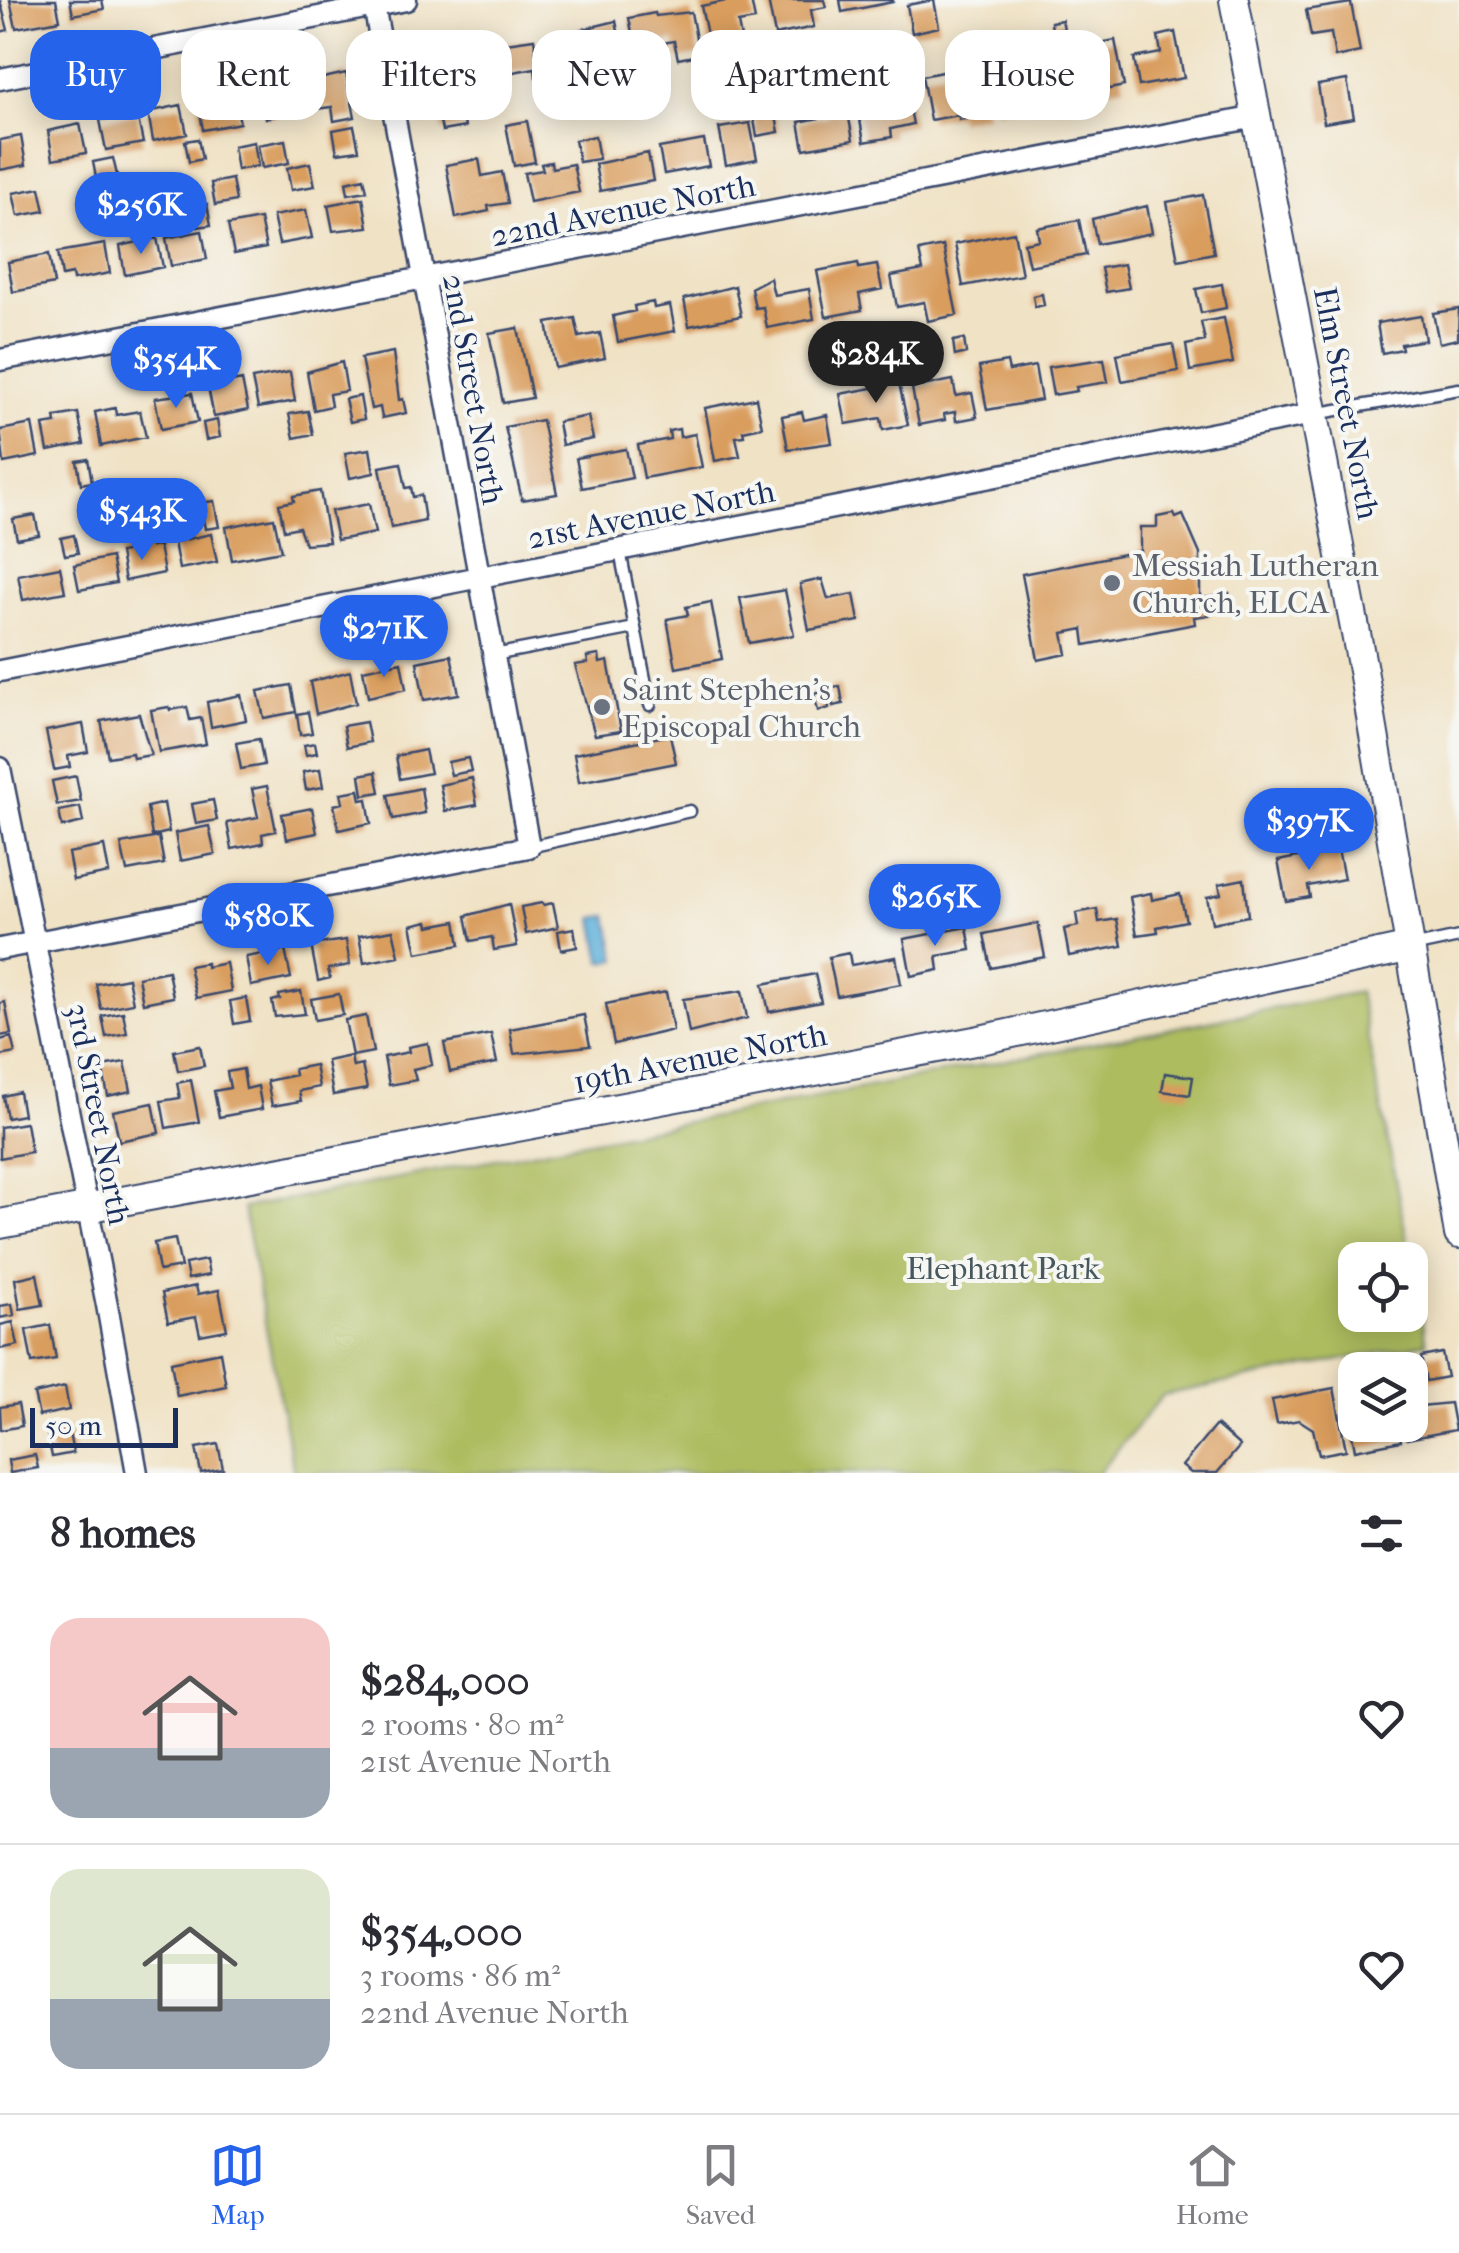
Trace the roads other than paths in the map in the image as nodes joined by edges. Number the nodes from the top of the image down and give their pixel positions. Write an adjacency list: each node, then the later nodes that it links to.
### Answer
1 (406, 0): 3 (street)
2 (1234, 0): 5 (street, Elm Street North)
3 (373, 3): 4 (street); 6 (street, 2nd Street North)
4 (0, 79)
5 (1256, 117): 6 (street, 22nd Avenue North); 9 (street, Elm Street North)
6 (423, 280): 7 (street, 22nd Avenue North); 11 (street, 2nd Street North)
7 (0, 360)
8 (1459, 389): 9 (lane)
9 (1313, 414): 10 (street, 21st Avenue North); 21 (street, Elm Street North)
10 (620, 551): 11 (street, 21st Avenue North); 12 (lane)
11 (479, 578): 13 (street, 2nd Street North); 14 (street, 21st Avenue North)
12 (635, 628): 13 (lane); 15 (lane)
13 (493, 655): 18 (street, 2nd Street North)
14 (0, 671)
15 (650, 704)
16 (0, 768): 20 (street, 3rd Street North)
17 (690, 811): 18 (lane)
18 (529, 847): 20 (street)
19 (1459, 937): 21 (lane)
20 (34, 942): 22 (street); 23 (street, 3rd Street North)
21 (1411, 948): 23 (street, 19th Avenue North); 25 (street, Elm Street North)
22 (0, 949)
23 (87, 1208): 24 (street, 19th Avenue North); 26 (street, 3rd Street North)
24 (0, 1224)
25 (1459, 1234)
26 (136, 1473)

